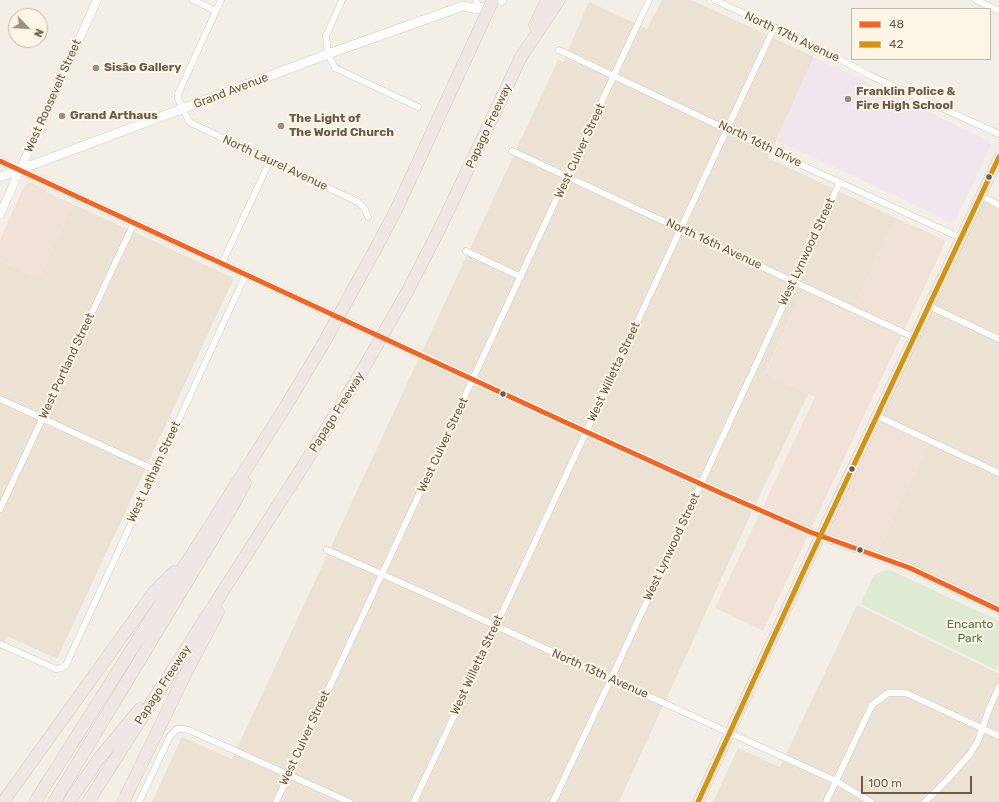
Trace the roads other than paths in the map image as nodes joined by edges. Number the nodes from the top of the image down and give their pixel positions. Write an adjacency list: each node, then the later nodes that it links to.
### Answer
1 (97, 0): 30 (street, West Roosevelt Street)
2 (193, 0): 14 (street)
3 (221, 0): 14 (street)
4 (342, 0): 19 (street)
5 (493, 0): 17 (highway, bridge)
6 (502, 0): 13 (main road)
7 (547, 0): 20 (highway, Papago Freeway)
8 (559, 0): 20 (highway)
9 (649, 0): 21 (street, West Culver Street)
10 (715, 0): 16 (street, North 17th Avenue)
11 (976, 0): 15 (street)
12 (465, 3): 13 (main road, Grand Avenue); 19 (main road, Grand Avenue)
13 (480, 3): 17 (highway, bridge)
14 (216, 11): 23 (street)
15 (999, 11)
16 (774, 28): 24 (street, West Willetta Street); 25 (street, North 17th Avenue)
17 (470, 48): 51 (highway, bridge)
18 (559, 50): 21 (street, North 16th Drive)
19 (328, 54): 22 (street); 23 (main road, Grand Avenue)
20 (521, 57): 61 (highway, Papago Freeway, bridge)
21 (614, 76): 24 (street, North 16th Drive); 32 (street, West Culver Street)
22 (418, 108)
23 (183, 109): 29 (street, North Laurel Avenue); 30 (main road, Grand Avenue)
24 (727, 129): 33 (street, North 16th Drive); 39 (street, West Willetta Street)
25 (999, 134)
26 (512, 151): 32 (street, North 16th Avenue)
27 (999, 157): 34 (main road)
28 (0, 161): 30 (street)
29 (270, 161): 37 (street, North Laurel Avenue); 42 (street)
30 (20, 170): 31 (main road, Grand Avenue); 36 (street, West Roosevelt Street); 38 (street)
31 (0, 177)
32 (568, 177): 39 (street, North 16th Avenue); 44 (street, West Culver Street)
33 (840, 182): 40 (street, North 16th Drive); 45 (street, West Lynwood Street)
34 (981, 196): 35 (street); 40 (main road)
35 (999, 204)
36 (0, 214)
37 (368, 217)
38 (134, 223): 42 (street); 53 (street, West Portland Street)
39 (680, 229): 45 (street, North 16th Avenue); 54 (street, West Willetta Street)
40 (961, 238): 46 (main road)
41 (466, 251): 44 (street)
42 (222, 263): 43 (street)
43 (246, 274): 49 (street); 55 (street, West Latham Street)
44 (520, 277): 49 (street, West Culver Street)
45 (794, 282): 47 (street, North 16th Avenue); 57 (street, West Lynwood Street)
46 (929, 306): 47 (main road); 48 (street)
47 (915, 338): 52 (main road)
48 (999, 339)
49 (473, 380): 54 (street); 63 (street, West Culver Street)
50 (0, 399): 53 (street)
51 (284, 409): 62 (highway); 77 (highway)
52 (877, 416): 56 (street); 59 (main road)
53 (42, 418): 55 (street); 58 (street, West Portland Street)
54 (586, 432): 57 (street); 65 (street, West Willetta Street)
55 (155, 470): 66 (street, West Latham Street)
56 (999, 473)
57 (701, 484): 59 (street); 68 (street, West Lynwood Street)
58 (0, 509)
59 (821, 536): 64 (street); 71 (main road)
60 (326, 550): 63 (street, North 13th Avenue)
61 (246, 556): 67 (highway, Papago Freeway); 80 (highway)
62 (188, 559): 75 (highway); 76 (highway)
63 (382, 574): 65 (street, North 13th Avenue); 73 (street, West Culver Street)
64 (999, 610)
65 (496, 625): 68 (street, North 13th Avenue); 84 (street, West Willetta Street)
66 (0, 644)
67 (177, 662): 78 (highway); 79 (highway, Papago Freeway)
68 (611, 680): 71 (street, North 13th Avenue); 85 (street, West Lynwood Street)
69 (999, 687): 70 (street)
70 (983, 728): 72 (street); 74 (street); 89 (street)
71 (730, 733): 74 (street, North 13th Avenue); 86 (main road)
72 (999, 736)
73 (288, 775): 81 (street); 82 (street, West Culver Street); 83 (street)
74 (836, 782): 87 (street); 88 (street, North 13th Avenue)
75 (3, 802)
76 (35, 802)
77 (54, 802)
78 (69, 802)
79 (88, 802)
80 (123, 802)
81 (139, 802)
82 (276, 802)
83 (349, 802)
84 (414, 802)
85 (553, 802)
86 (698, 802)
87 (826, 802)
88 (871, 802)
89 (925, 802)

